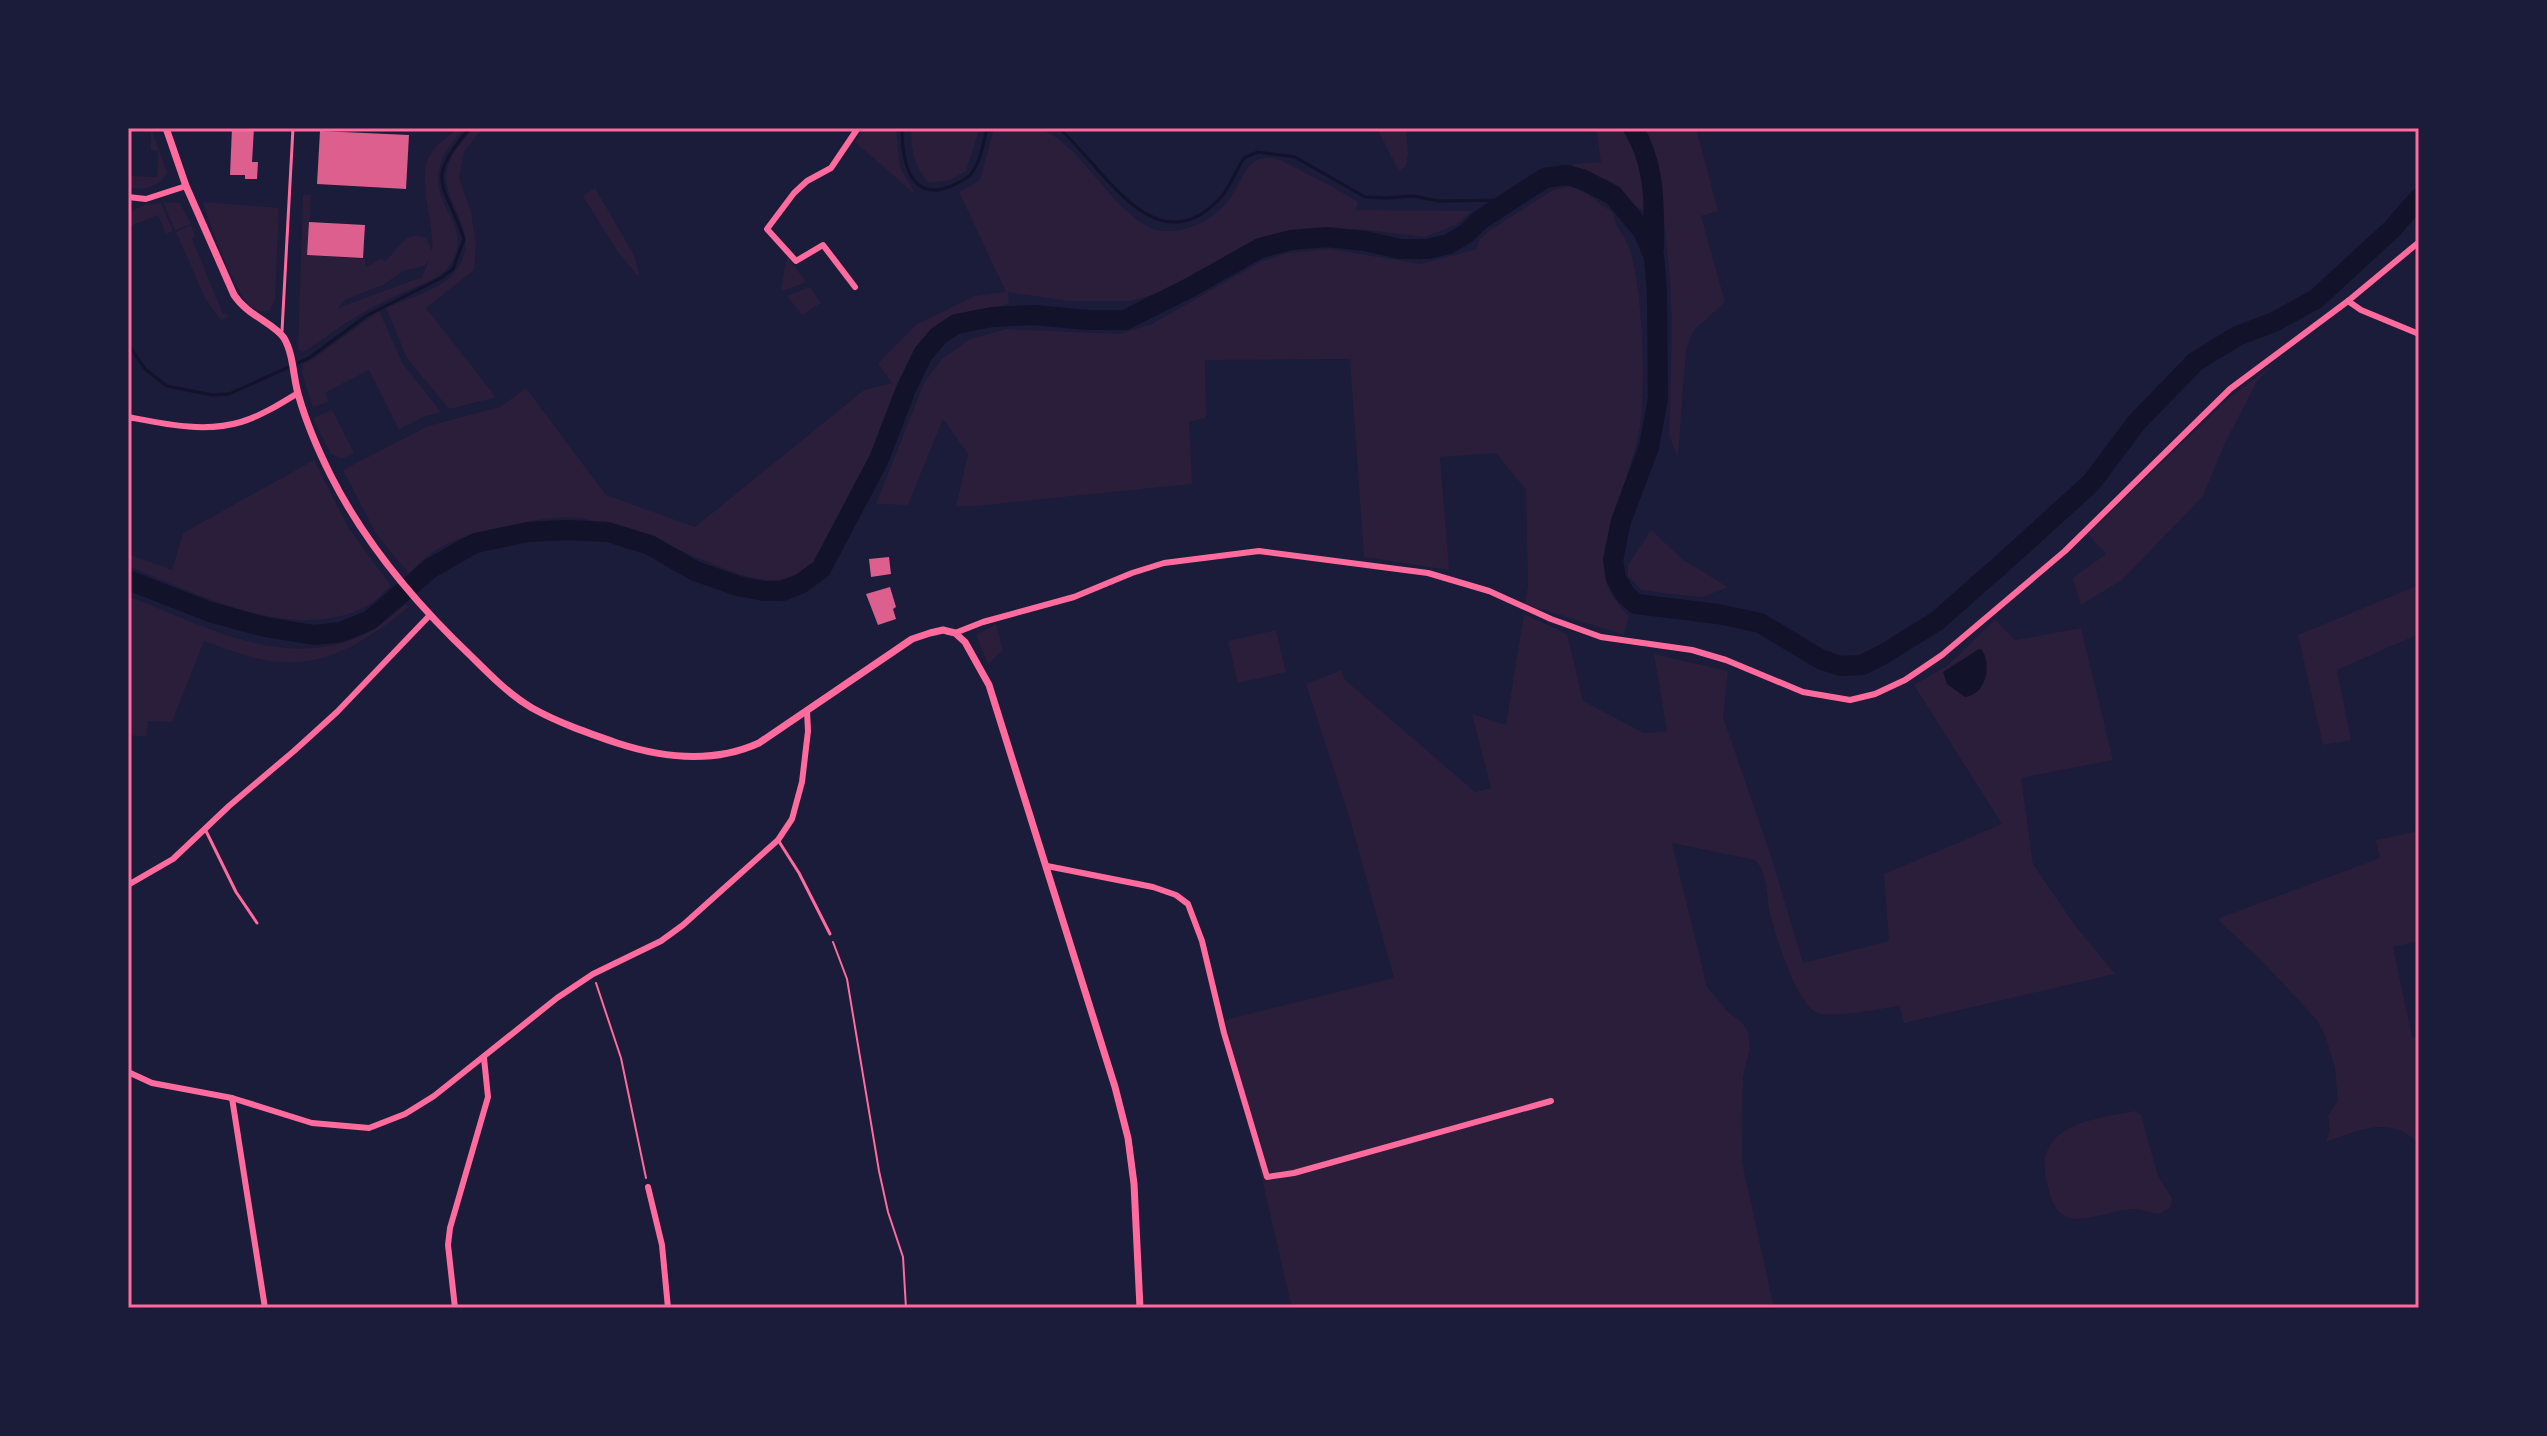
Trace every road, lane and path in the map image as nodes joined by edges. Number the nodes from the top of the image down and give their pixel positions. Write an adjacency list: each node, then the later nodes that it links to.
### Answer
1 (166, 128): 4 (street)
2 (293, 128): 10 (lane)
3 (858, 128): 7 (street)
4 (186, 186): 5 (street); 10 (street)
5 (128, 197)
6 (2419, 242): 8 (street)
7 (855, 287)
8 (2348, 301): 9 (street); 14 (street)
9 (2419, 334)
10 (281, 335): 11 (street)
11 (298, 393): 12 (street); 13 (street)
12 (128, 417)
13 (430, 615): 15 (street); 16 (street)
14 (955, 633): 15 (street); 18 (street)
15 (807, 711): 17 (street)
16 (205, 829): 19 (street); 20 (lane)
17 (778, 840): 21 (lane); 22 (street)
18 (1047, 866): 26 (street); 32 (street)
19 (128, 885)
20 (257, 923)
21 (830, 934): 31 (path)
22 (593, 974): 23 (street); 27 (path)
23 (484, 1058): 25 (street); 29 (street)
24 (128, 1072): 25 (street)
25 (232, 1098): 28 (street)
26 (1551, 1101)
27 (648, 1187): 30 (street)
28 (265, 1308)
29 (455, 1308)
30 (668, 1308)
31 (906, 1308)
32 (1140, 1308)

